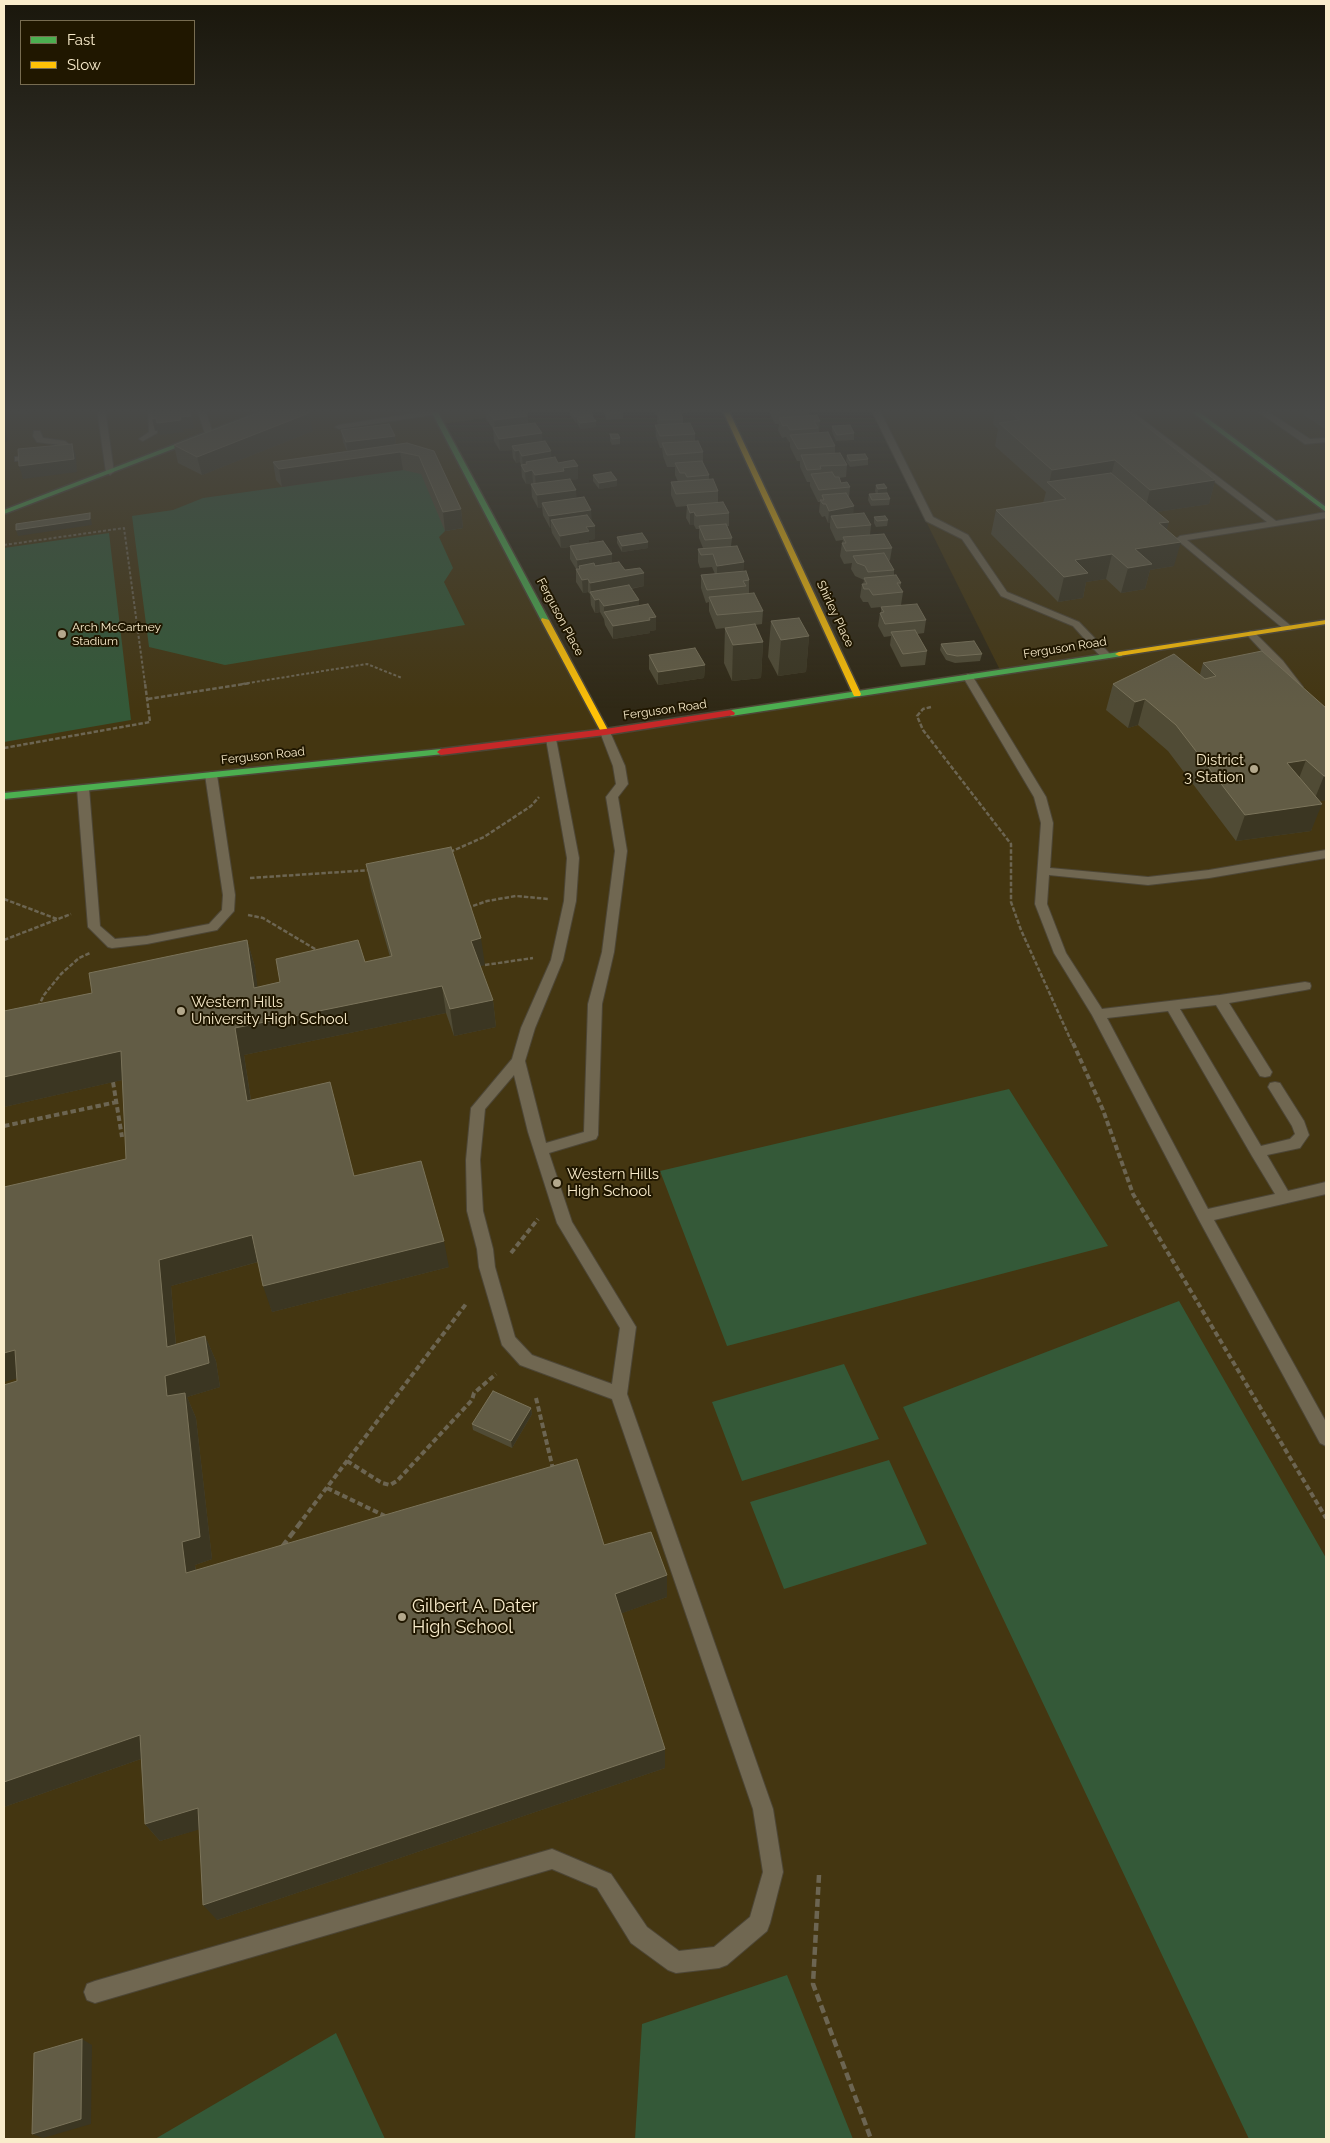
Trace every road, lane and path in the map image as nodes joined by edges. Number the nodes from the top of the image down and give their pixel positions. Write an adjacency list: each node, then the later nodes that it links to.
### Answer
1 (486, 509): 18 (street, Ferguson Place)
2 (771, 509): 14 (street, Shirley Place)
3 (924, 509): 11 (lane)
4 (1255, 509): 6 (lane)
5 (1326, 515): 6 (lane)
6 (1275, 524): 9 (lane)
7 (4, 545): 15 (path)
8 (1326, 622): 9 (street, Ferguson Road)
9 (1288, 628): 10 (street, Ferguson Road)
10 (1251, 634): 11 (street, Ferguson Road); 16 (lane)
11 (1106, 656): 12 (street, Ferguson Road)
12 (968, 677): 14 (street, Ferguson Road); 28 (lane)
13 (402, 678): 15 (path)
14 (857, 694): 18 (street, Ferguson Road)
15 (148, 699): 20 (path)
16 (1308, 699)
17 (938, 706): 69 (path)
18 (605, 732): 19 (street, Ferguson Road); 53 (lane)
19 (551, 739): 21 (street, Ferguson Road); 22 (lane)
20 (4, 748)
21 (211, 775): 23 (street, Ferguson Road); 29 (lane)
22 (561, 786): 26 (path); 31 (lane)
23 (82, 788): 24 (street, Ferguson Road); 32 (lane)
24 (4, 796)
25 (1326, 854): 28 (lane)
26 (442, 856)
27 (379, 870): 29 (path)
28 (1044, 871): 45 (lane)
29 (226, 880): 34 (lane)
30 (4, 899): 35 (path)
31 (570, 901): 33 (path); 39 (lane)
32 (92, 905): 35 (path); 37 (lane)
33 (466, 909)
34 (228, 911): 37 (lane); 38 (path)
35 (57, 919): 36 (path)
36 (4, 940)
37 (112, 944): 44 (path)
38 (316, 958)
39 (557, 960): 40 (path); 46 (lane)
40 (485, 965)
41 (1305, 986): 42 (lane)
42 (1220, 1000): 43 (lane); 47 (lane)
43 (1171, 1005): 45 (lane); 54 (lane)
44 (34, 1014)
45 (1098, 1014): 58 (lane)
46 (518, 1061): 53 (lane); 62 (lane)
47 (1265, 1072)
48 (114, 1082): 50 (path)
49 (1276, 1087): 54 (lane)
50 (117, 1102): 51 (path); 52 (path)
51 (4, 1126)
52 (122, 1137)
53 (541, 1150): 56 (lane)
54 (1257, 1152): 57 (lane)
55 (1326, 1188): 57 (lane)
56 (556, 1196): 59 (path); 62 (lane)
57 (1285, 1198): 58 (lane)
58 (1204, 1216): 64 (lane)
59 (508, 1256)
60 (466, 1304): 65 (path)
61 (496, 1374): 65 (path)
62 (619, 1394): 72 (lane)
63 (536, 1398): 66 (path)
64 (1326, 1438)
65 (347, 1461): 67 (path)
66 (554, 1470)
67 (327, 1488): 68 (path); 70 (path)
68 (388, 1518)
69 (1326, 1518)
70 (276, 1555)
71 (819, 1875): 73 (path)
72 (95, 1992)
73 (871, 2139)

